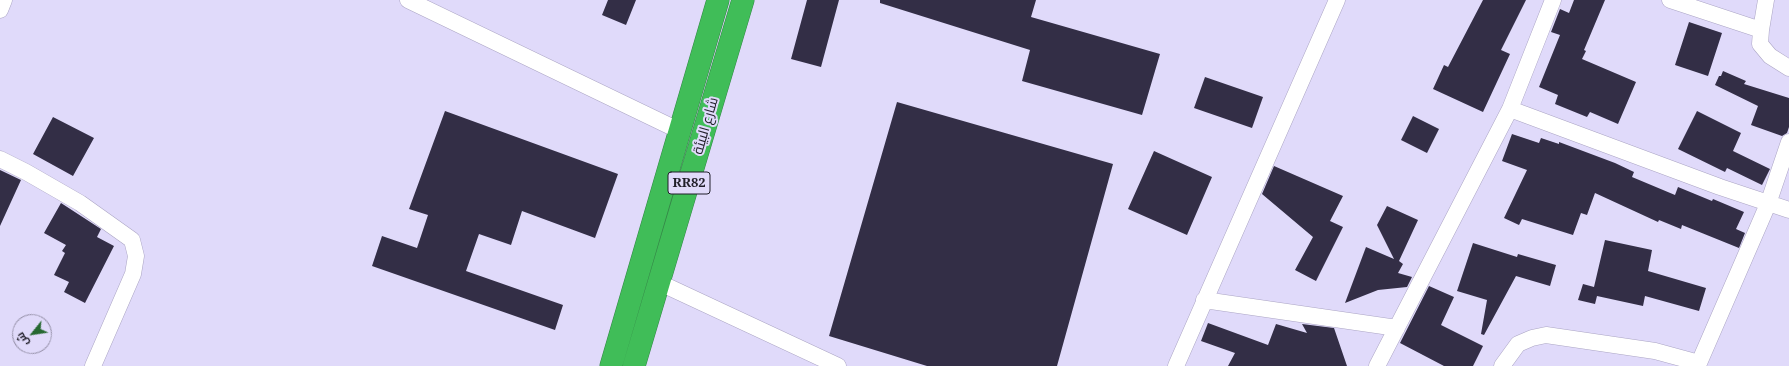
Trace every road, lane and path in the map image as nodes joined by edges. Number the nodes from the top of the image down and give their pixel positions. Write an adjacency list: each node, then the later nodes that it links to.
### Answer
1 (4, 0): 9 (street)
2 (408, 0): 13 (street)
3 (718, 0): 13 (highway, شارع البيئة / RR82)
4 (743, 0): 18 (highway, شارع البيئة / RR82)
5 (1337, 0): 19 (street)
6 (1553, 0): 12 (street)
7 (1670, 0): 10 (street)
8 (1766, 0): 10 (street)
9 (0, 10)
10 (1761, 30): 11 (street)
11 (1789, 68)
12 (1510, 109): 16 (street); 20 (street)
13 (680, 130): 23 (highway, شارع البيئة / RR82)
14 (1789, 142): 16 (street)
15 (0, 159): 22 (street)
16 (1768, 204): 17 (street); 21 (street)
17 (1789, 210)
18 (660, 283): 24 (highway, شارع البيئة / RR82); 25 (street)
19 (1204, 300): 20 (street); 26 (street)
20 (1397, 328): 27 (street)
21 (1703, 365): 28 (street)
22 (93, 366)
23 (611, 366)
24 (634, 366)
25 (838, 366)
26 (1176, 366)
27 (1377, 366)
28 (1502, 366)

